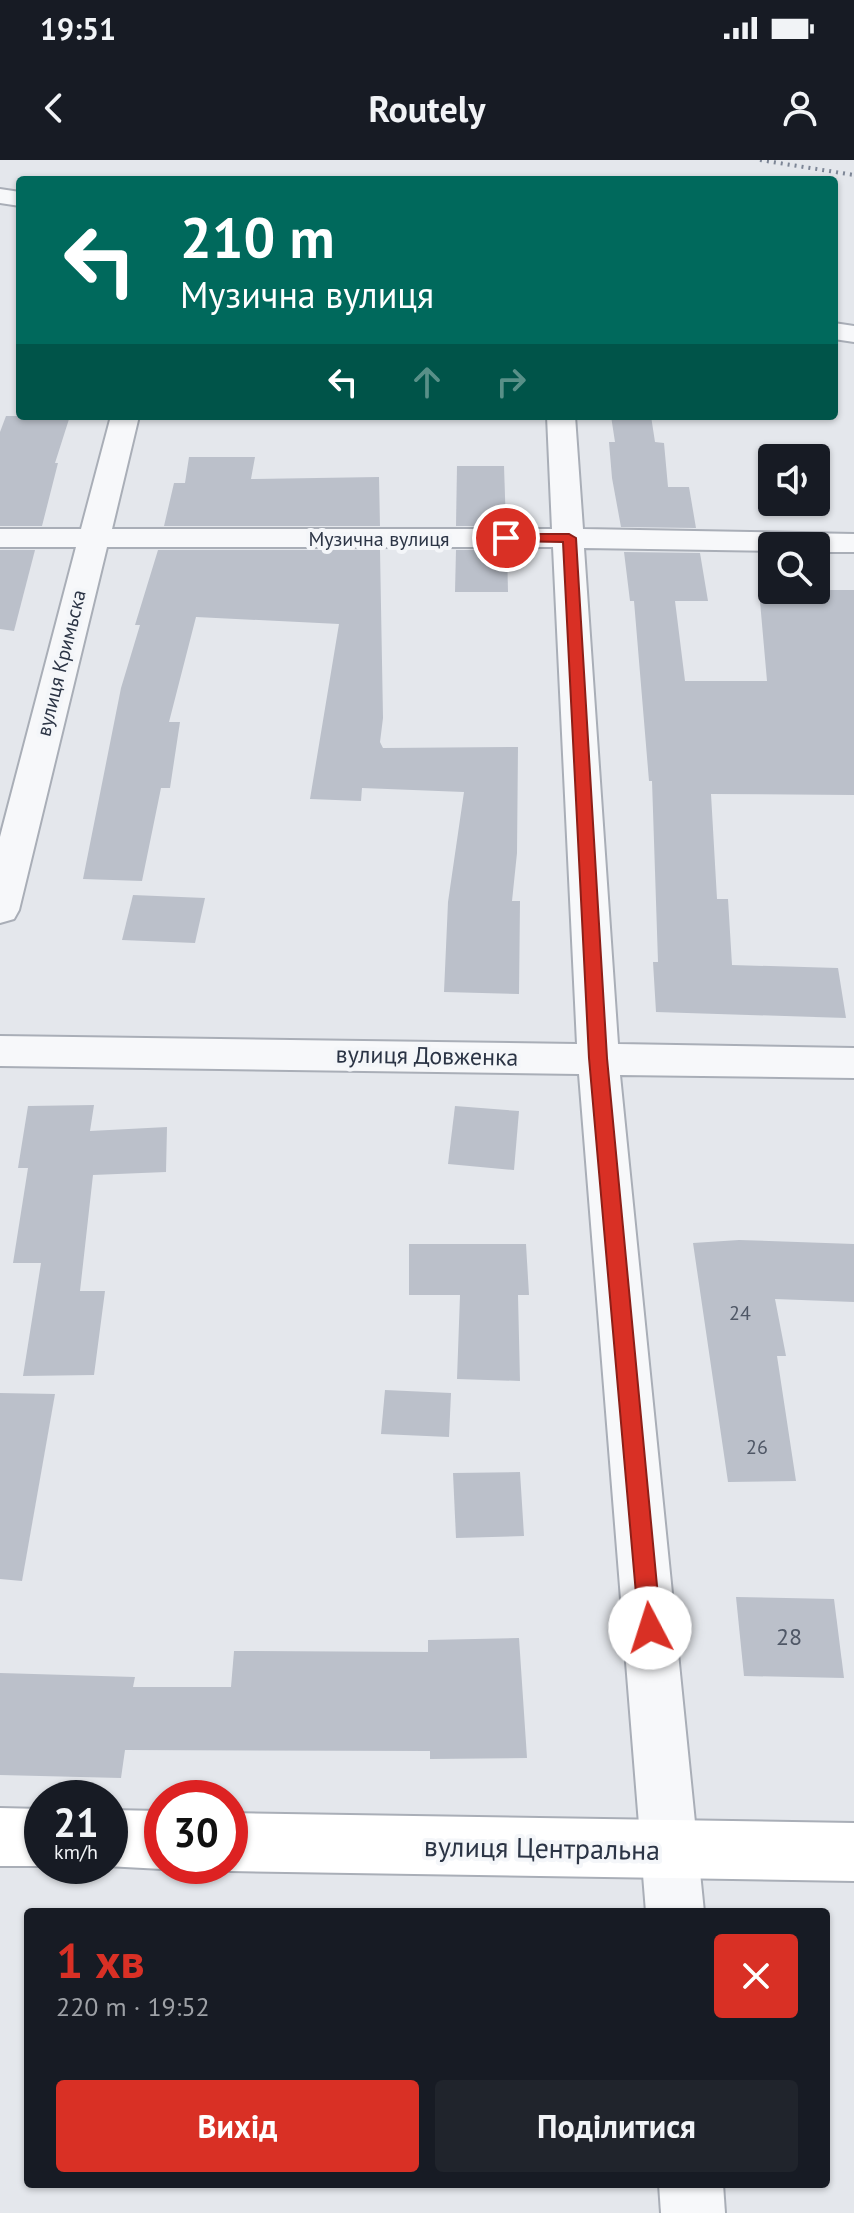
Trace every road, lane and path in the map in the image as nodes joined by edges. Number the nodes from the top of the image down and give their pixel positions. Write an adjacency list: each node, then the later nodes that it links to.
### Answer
1 (124, 420): 5 (street, вулиця Кримьска)
2 (561, 420): 4 (street)
3 (0, 538): 5 (street, Музична вулиця)
4 (569, 538): 5 (street, Музична вулиця); 6 (street, Музична вулиця); 9 (street)
5 (92, 540): 7 (street, вулиця Кримьска)
6 (854, 543)
7 (0, 910)
8 (0, 1051): 9 (street, вулиця Довженка)
9 (598, 1058): 10 (street, вулиця Довженка); 14 (street)
10 (854, 1063)
11 (0, 1837): 12 (main road)
12 (24, 1838)
13 (248, 1842): 14 (main road, вулиця Центральна)
14 (671, 1851): 15 (main road, вулиця Центральна); 16 (street)
15 (854, 1852)
16 (675, 1908)
17 (691, 2188): 18 (street)
18 (693, 2213)

